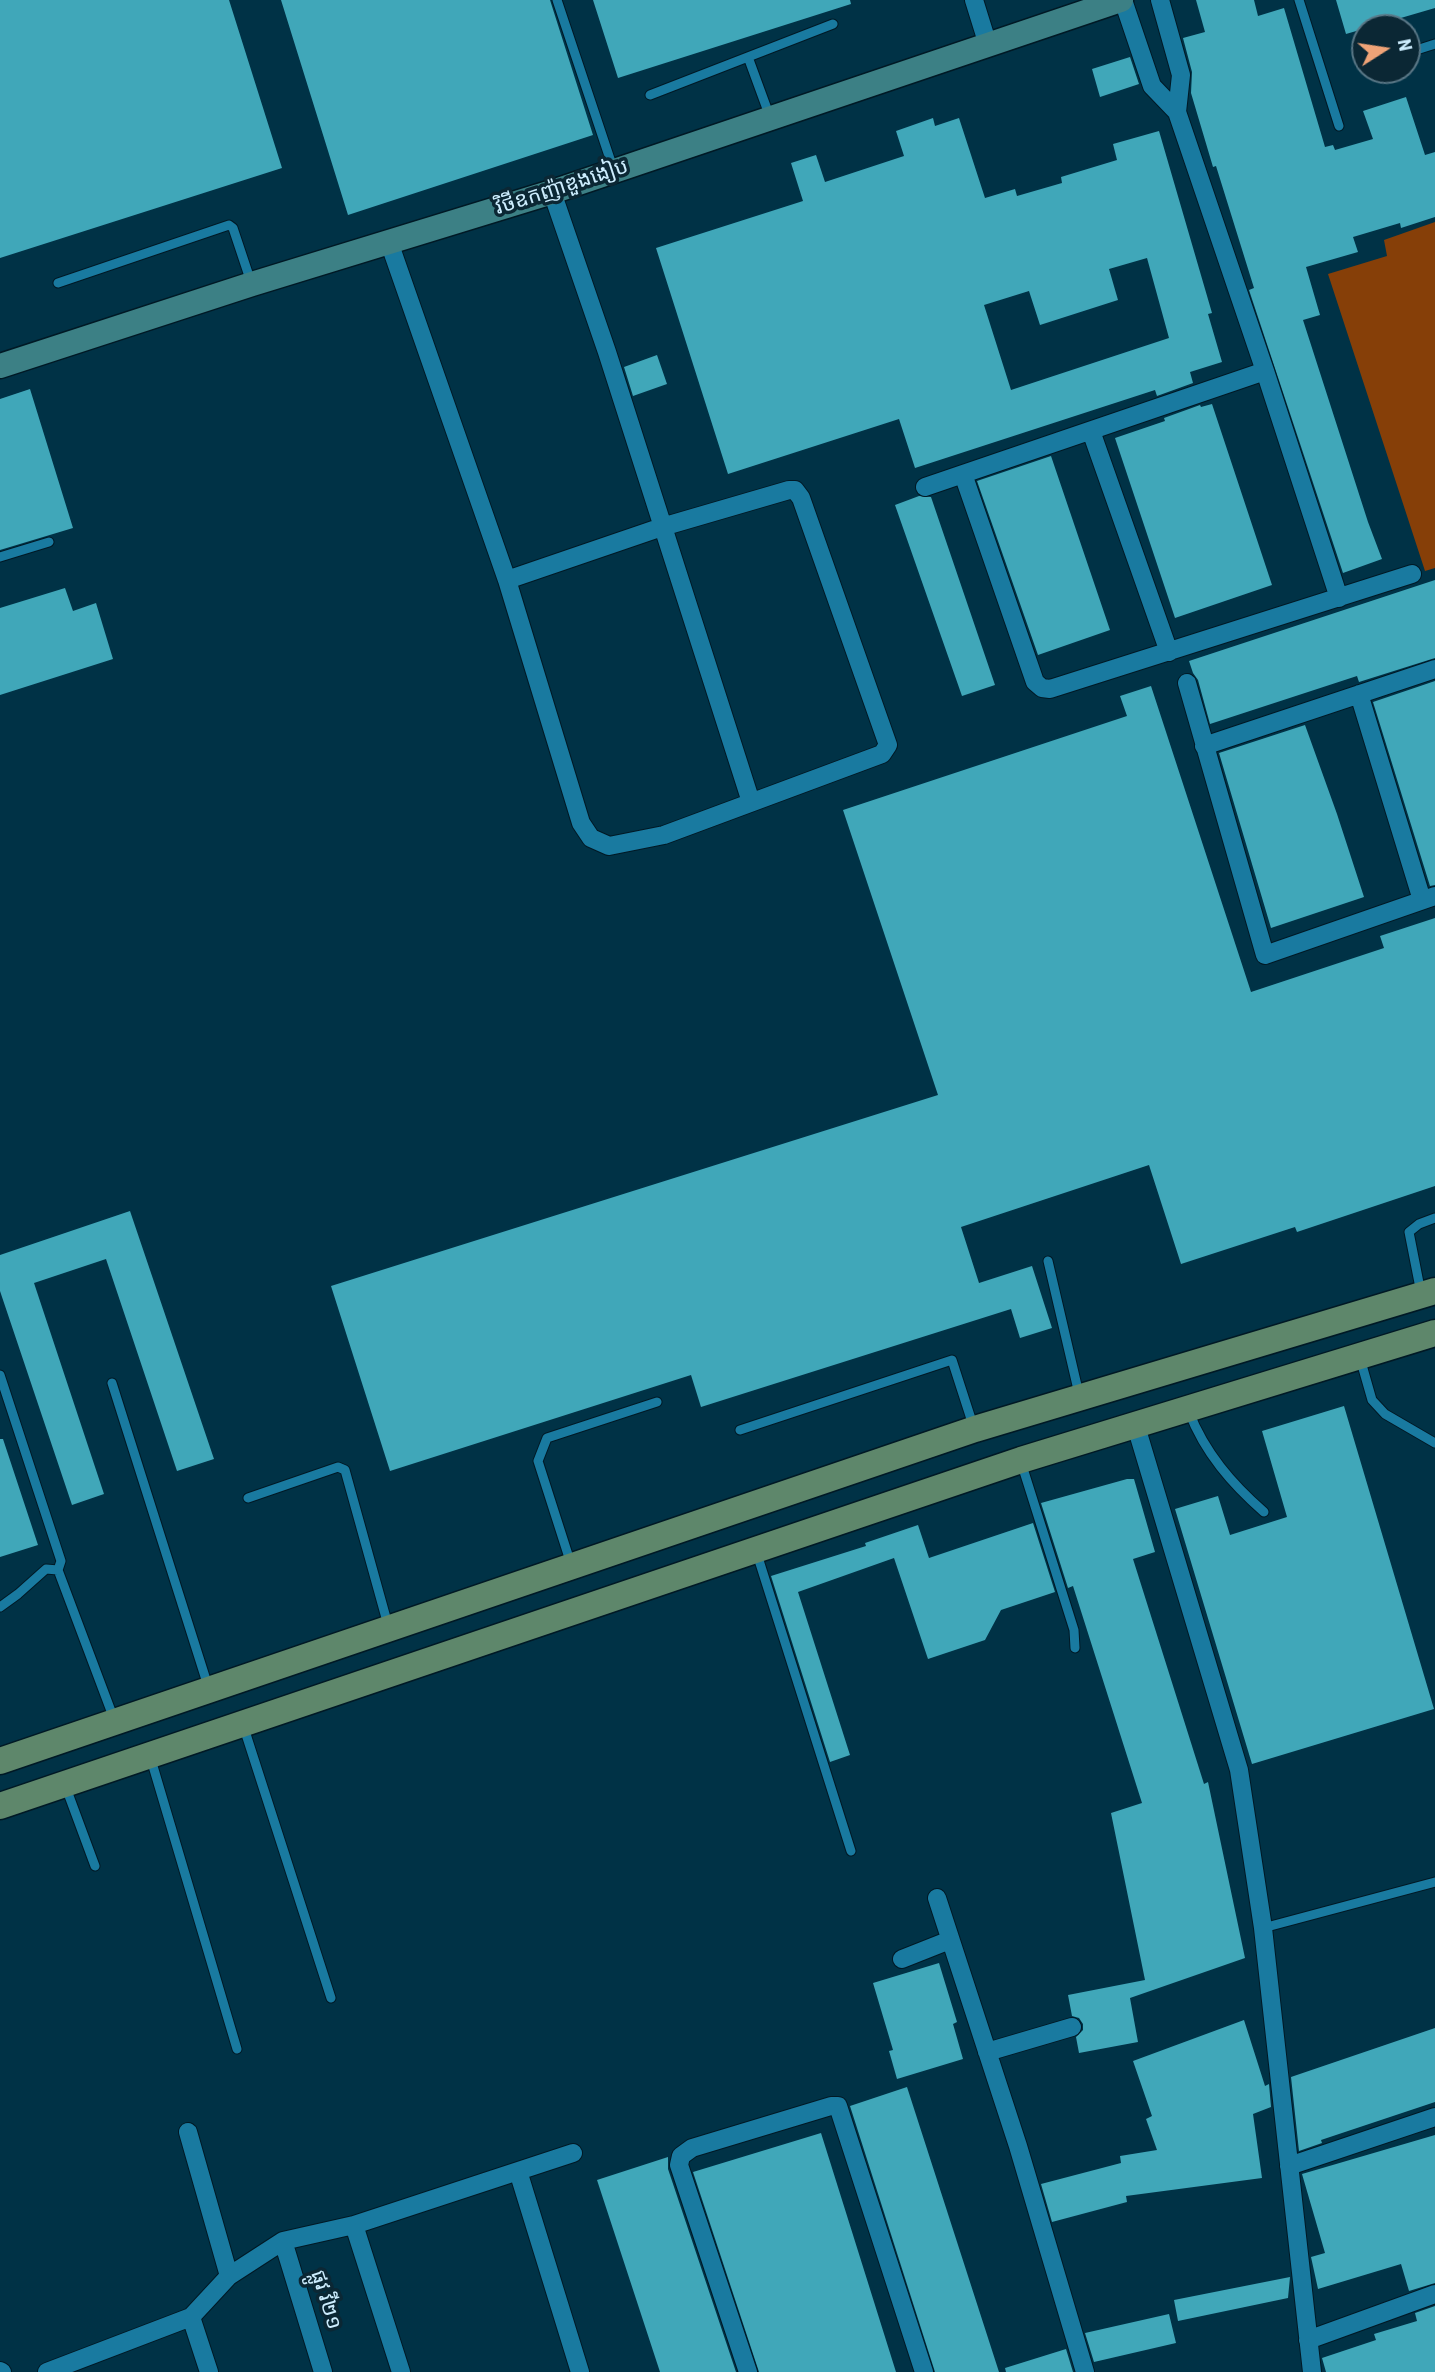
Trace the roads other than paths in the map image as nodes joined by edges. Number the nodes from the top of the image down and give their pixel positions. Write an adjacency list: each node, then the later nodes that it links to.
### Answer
1 (557, 0): 13 (lane)
2 (974, 0): 7 (street)
3 (1122, 0): 7 (street, វិថីឧកញ៉ាឌួងងៀប); 10 (street)
4 (1160, 0): 10 (street)
5 (1299, 0): 12 (lane)
6 (833, 23): 8 (lane)
7 (988, 45): 11 (street, វិថីឧកញ៉ាឌួងងៀប)
8 (748, 57): 9 (lane); 11 (lane)
9 (650, 95)
10 (1177, 113): 19 (street)
11 (771, 119): 13 (street, វិថីឧកញ៉ាឌួងងៀប)
12 (1339, 126)
13 (614, 171): 14 (street, វិថីឧកញ៉ាឌួងងៀប)
14 (552, 192): 15 (street, វិថីឧកញ៉ាឌួងងៀប); 23 (street)
15 (389, 242): 17 (street, វិថីឧកញ៉ាឌួងងៀប); 27 (street)
16 (58, 283): 17 (lane)
17 (252, 284): 18 (street, វិថីឧកញ៉ាឌួងងៀប)
18 (0, 366)
19 (1265, 371): 20 (street); 28 (street)
20 (1091, 431): 21 (street); 29 (street)
21 (963, 474): 22 (street); 29 (street)
22 (925, 487)
23 (662, 527): 27 (street); 34 (street); 34 (street)
24 (49, 542): 25 (lane)
25 (0, 557)
26 (1412, 574): 28 (street)
27 (507, 580): 34 (street)
28 (1339, 598): 29 (street)
29 (1169, 652)
30 (1435, 669): 32 (street)
31 (1187, 683): 33 (street)
32 (1359, 694): 33 (street); 35 (street)
33 (1204, 747): 35 (street)
34 (751, 802)
35 (1428, 898)
36 (1435, 1218): 38 (lane)
37 (1048, 1261): 43 (lane)
38 (1428, 1293): 43 (main road)
39 (1435, 1333): 40 (main road)
40 (1359, 1356): 45 (main road); 49 (lane)
41 (0, 1375): 55 (lane)
42 (112, 1383): 59 (lane)
43 (1079, 1396): 47 (main road)
44 (657, 1402): 54 (lane)
45 (1187, 1407): 46 (main road); 52 (lane)
46 (1135, 1423): 50 (main road); 70 (street)
47 (975, 1429): 48 (lane); 54 (main road)
48 (740, 1430)
49 (1435, 1443)
50 (1021, 1460): 53 (main road); 58 (lane)
51 (248, 1498): 57 (lane)
52 (1264, 1512)
53 (756, 1549): 61 (main road); 66 (lane)
54 (572, 1566): 57 (main road)
55 (58, 1570): 56 (lane); 60 (lane)
56 (0, 1607)
57 (388, 1627): 59 (main road)
58 (1075, 1648)
59 (209, 1688): 60 (main road)
60 (115, 1721): 63 (main road)
61 (243, 1723): 62 (main road); 73 (lane)
62 (149, 1755): 64 (main road); 75 (lane)
63 (0, 1761)
64 (65, 1784): 65 (main road); 67 (lane)
65 (0, 1806)
66 (851, 1851)
67 (94, 1866)
68 (1435, 1882): 70 (lane)
69 (937, 1898): 71 (street)
70 (1263, 1928): 80 (street)
71 (950, 1940): 72 (street); 76 (street)
72 (902, 1959)
73 (331, 1998)
74 (1072, 2027): 76 (street)
75 (237, 2049)
76 (987, 2052): 95 (street)
77 (1435, 2117): 80 (street)
78 (188, 2132): 84 (street)
79 (573, 2153): 81 (street)
80 (1289, 2166): 87 (street)
81 (518, 2171): 82 (street); 92 (street)
82 (354, 2225): 83 (street); 91 (street)
83 (283, 2241): 84 (street); 90 (street, ផ្លូវ វី២១)
84 (229, 2276): 86 (street)
85 (1435, 2294): 87 (street)
86 (191, 2317): 88 (street); 89 (street)
87 (1308, 2340): 96 (street)
88 (47, 2372)
89 (209, 2372)
90 (323, 2372)
91 (401, 2372)
92 (580, 2372)
93 (748, 2372): 94 (street)
94 (924, 2372)
95 (1085, 2372)
96 (1312, 2372)

